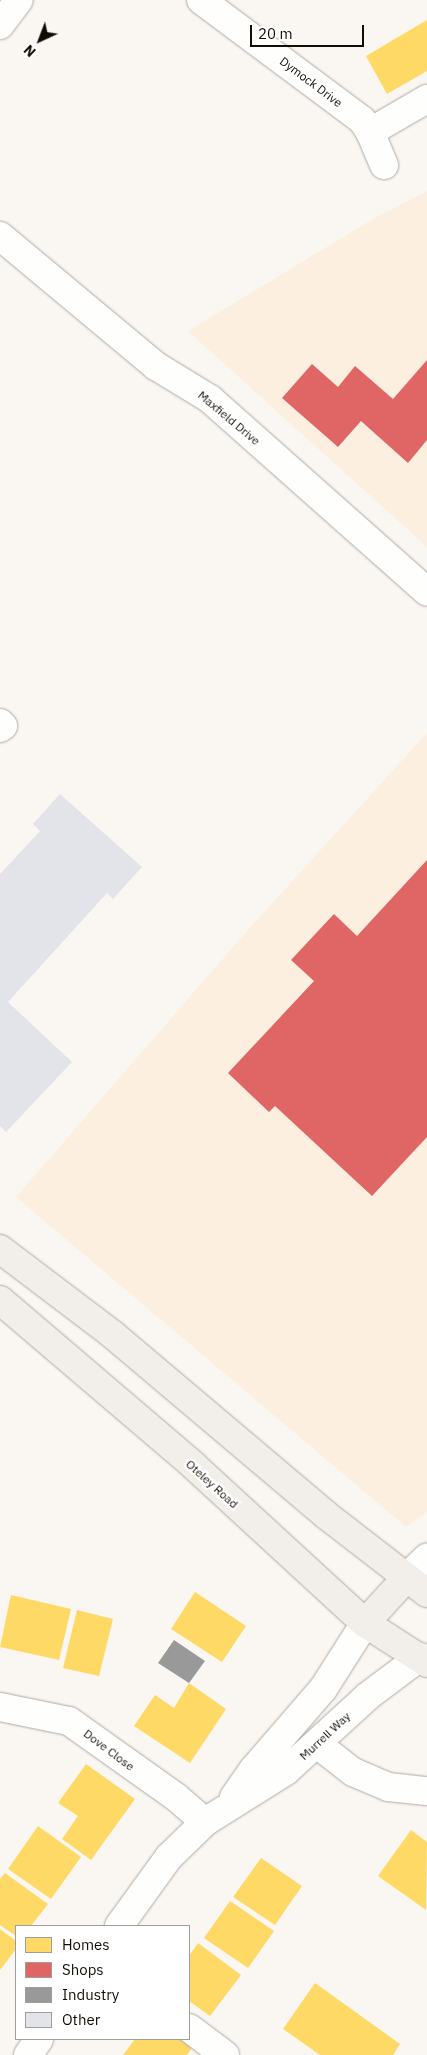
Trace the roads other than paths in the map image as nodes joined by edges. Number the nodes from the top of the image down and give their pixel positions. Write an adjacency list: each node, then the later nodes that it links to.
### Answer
1 (20, 0): 3 (street)
2 (200, 0): 5 (street, Dymock Drive)
3 (0, 25)
4 (419, 104): 5 (street)
5 (370, 132): 6 (street, Dymock Drive)
6 (384, 165)
7 (0, 236): 8 (street, Maxfield Drive)
8 (427, 592)
9 (0, 723): 10 (street)
10 (0, 728)
11 (0, 1250): 14 (main road)
12 (0, 1300): 15 (main road, Oteley Road)
13 (427, 1558): 14 (street)
14 (417, 1585): 15 (main road)
15 (365, 1623): 16 (main road, Oteley Road); 20 (street, Murrell Way)
16 (425, 1656): 18 (street, Murrell Way)
17 (0, 1707): 20 (street, Dove Close)
18 (317, 1744): 19 (street); 20 (street, Murrell Way)
19 (427, 1791)
20 (215, 1815): 21 (street, Murrell Way)
21 (120, 1925)
22 (190, 2029): 25 (street)
23 (38, 2040): 24 (street)
24 (28, 2055)
25 (225, 2055)

